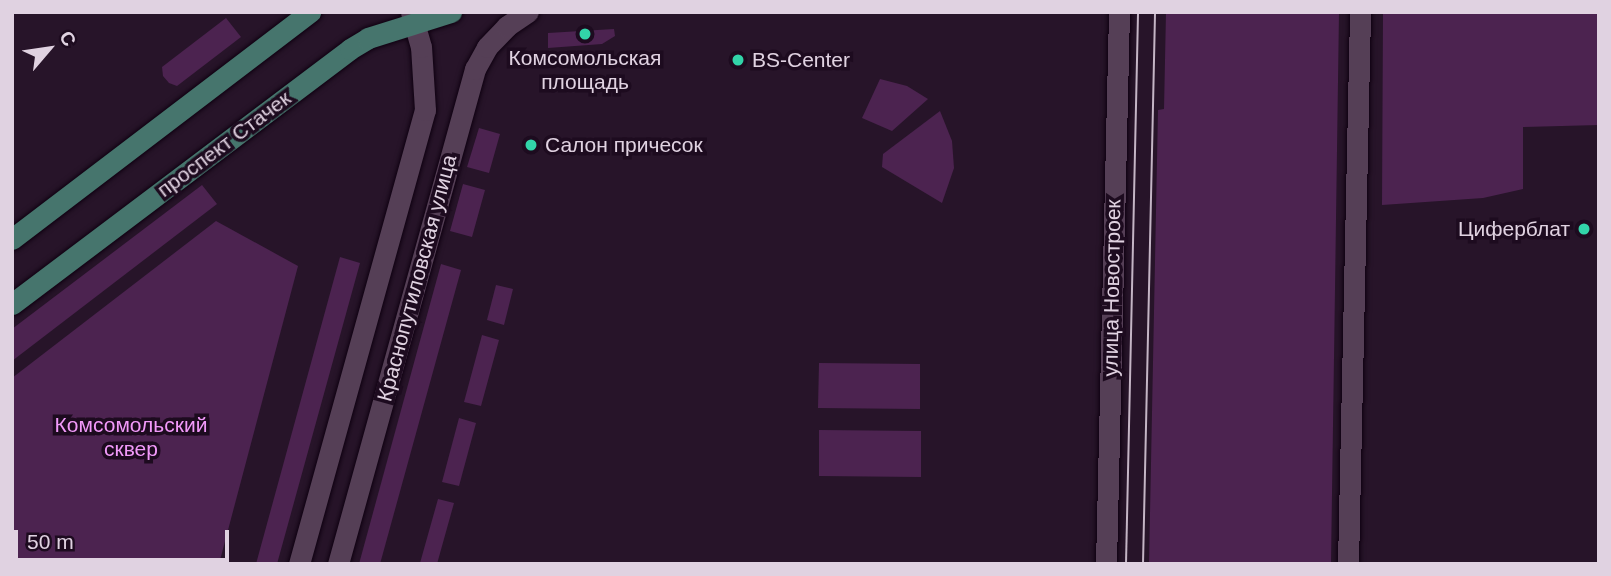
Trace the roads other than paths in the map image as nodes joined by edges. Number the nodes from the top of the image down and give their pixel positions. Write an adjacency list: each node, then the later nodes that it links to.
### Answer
1 (310, 12): 7 (main road)
2 (451, 12): 6 (main road, проспект Стачек)
3 (528, 12): 10 (street, Краснопутиловская улица)
4 (1119, 12): 11 (street, улица Новостроек)
5 (1360, 12): 12 (street)
6 (413, 17): 8 (main road, проспект Стачек); 9 (street, Краснопутиловская улица)
7 (12, 239)
8 (12, 304)
9 (299, 564)
10 (338, 564)
11 (1106, 564)
12 (1348, 564)

